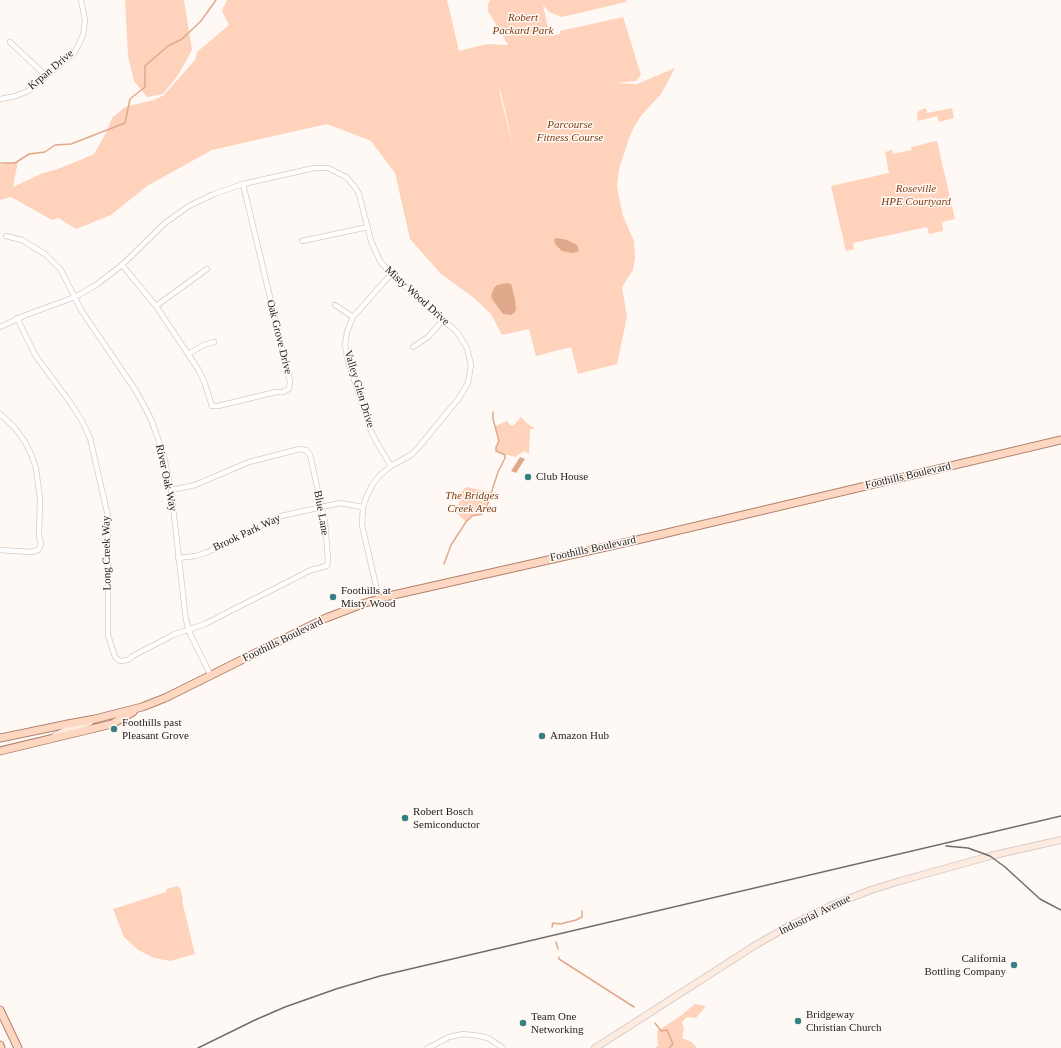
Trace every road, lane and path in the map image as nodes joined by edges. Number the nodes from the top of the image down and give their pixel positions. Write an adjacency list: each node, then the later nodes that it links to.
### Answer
1 (81, 0): 3 (street, Krpan Drive)
2 (10, 42): 3 (street)
3 (45, 75): 4 (street, Krpan Drive)
4 (0, 99)
5 (243, 184): 6 (street, Misty Wood Drive); 9 (street, Misty Wood Drive); 21 (street, Oak Grove Drive)
6 (368, 227): 8 (street); 11 (street, Misty Wood Drive)
7 (6, 236): 12 (street, River Oak Way)
8 (302, 241)
9 (122, 265): 12 (street, Misty Wood Drive); 14 (street, Oak Grove Drive)
10 (207, 269): 14 (street)
11 (391, 274): 15 (street, Valley Glen Drive); 17 (street, Misty Wood Drive)
12 (75, 297): 16 (street, Misty Wood Drive); 25 (street, River Oak Way)
13 (335, 305): 15 (street)
14 (156, 306): 21 (street, Oak Grove Drive)
15 (353, 317): 24 (street, Valley Glen Drive)
16 (17, 318): 18 (street, Misty Wood Drive); 31 (street, Long Creek Way)
17 (443, 320): 20 (street); 24 (street, Misty Wood Drive)
18 (0, 327)
19 (214, 342): 21 (street)
20 (413, 347)
21 (188, 354)
22 (0, 414): 28 (street)
23 (1061, 440): 30 (main road, Foothills Boulevard)
24 (391, 466): 27 (street, Misty Wood Drive)
25 (171, 490): 26 (street, Blue Lane); 29 (street, River Oak Way)
26 (321, 507): 27 (street, Brook Park Way); 29 (street, Brook Park Way); 31 (street, Blue Lane)
27 (363, 507): 30 (street, Misty Wood Drive)
28 (0, 550)
29 (178, 558): 31 (street, River Oak Way)
30 (379, 599): 32 (main road, Foothills Boulevard)
31 (189, 630): 32 (street, River Oak Way)
32 (210, 676): 33 (main road, Foothills Boulevard)
33 (142, 707): 34 (main road, Foothills Boulevard); 36 (main road, Foothills Boulevard)
34 (95, 719): 35 (main road, Foothills Boulevard); 36 (street)
35 (68, 724): 37 (main road, Foothills Boulevard); 38 (street)
36 (70, 734): 38 (main road, Foothills Boulevard)
37 (0, 738)
38 (52, 738): 39 (main road, Foothills Boulevard)
39 (0, 751)
40 (1061, 840): 48 (street, Industrial Avenue)
41 (0, 1010): 42 (main road)
42 (3, 1023): 45 (main road)
43 (0, 1045): 44 (main road)
44 (1, 1048)
45 (18, 1048)
46 (428, 1048): 47 (street)
47 (503, 1048)
48 (595, 1048)

